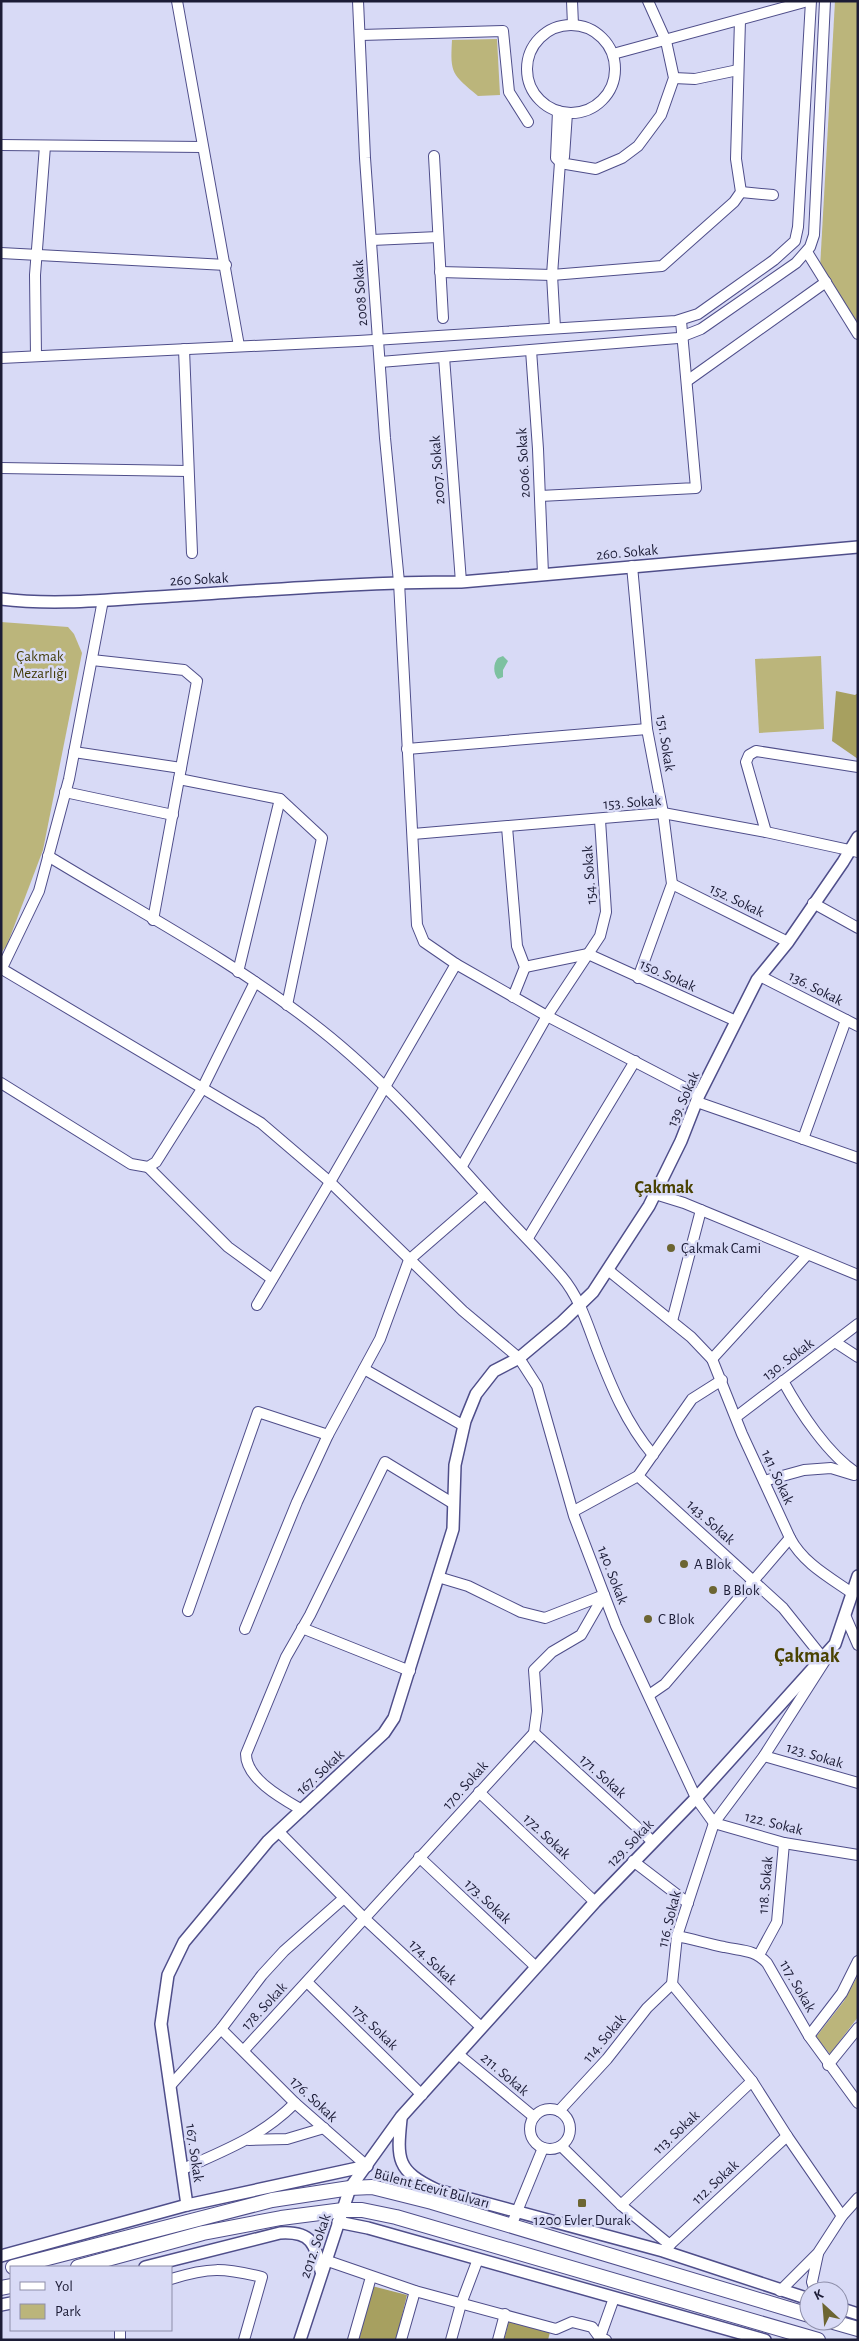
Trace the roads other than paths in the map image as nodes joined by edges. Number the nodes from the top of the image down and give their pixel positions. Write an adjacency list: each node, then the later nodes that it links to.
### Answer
1 (177, 1): 18 (street)
2 (358, 1): 9 (street, 2008 Sokak)
3 (572, 1): 8 (street)
4 (648, 1): 10 (street)
5 (809, 1): 7 (street); 33 (street)
6 (825, 1): 25 (street)
7 (740, 20): 10 (street); 12 (street)
8 (573, 25): 11 (street); 14 (street)
9 (361, 35): 15 (street); 24 (street, 2008 Sokak)
10 (666, 41): 11 (street); 13 (street)
11 (613, 54): 14 (street)
12 (738, 70): 13 (street); 21 (street)
13 (674, 78): 20 (street)
14 (562, 112): 20 (street)
15 (528, 122)
16 (1, 146): 17 (street)
17 (45, 146): 18 (street); 27 (street)
18 (202, 147): 28 (street)
19 (434, 156): 23 (street)
20 (560, 163): 30 (street)
21 (741, 192): 22 (street); 30 (street)
22 (773, 195)
23 (438, 237): 24 (street); 29 (street)
24 (372, 240): 37 (street, 2008 Sokak)
25 (807, 252): 31 (street); 36 (street)
26 (1, 253): 27 (street)
27 (36, 255): 28 (street); 41 (street)
28 (226, 265): 38 (street)
29 (440, 272): 30 (street); 32 (street)
30 (552, 275): 34 (street)
31 (826, 282): 35 (street); 45 (street)
32 (443, 318)
33 (681, 320): 34 (street); 36 (street)
34 (555, 328): 37 (street)
35 (858, 334)
36 (684, 337): 40 (street); 45 (street)
37 (378, 339): 38 (street); 44 (street, 2008 Sokak)
38 (239, 346): 39 (street)
39 (184, 349): 41 (street); 47 (street)
40 (531, 350): 42 (street); 48 (street, 2006. Sokak)
41 (36, 356): 43 (street)
42 (444, 357): 44 (street); 54 (street, 2007. Sokak)
43 (1, 358)
44 (380, 362): 53 (street, 2008 Sokak)
45 (687, 381): 48 (street)
46 (1, 468): 47 (street)
47 (188, 471): 50 (street)
48 (540, 496): 52 (street, 2006. Sokak)
49 (858, 546): 51 (street, 260. Sokak)
50 (192, 553)
51 (632, 566): 52 (street, 260. Sokak); 58 (street, 151. Sokak)
52 (543, 574): 54 (street, 260. Sokak)
53 (399, 582): 54 (street, 260. Sokak); 56 (street, 260 Sokak); 59 (street, 2008 Sokak)
54 (461, 582)
55 (1, 599): 56 (street, 260 Sokak)
56 (103, 600): 57 (street)
57 (92, 660): 60 (street); 61 (street)
58 (647, 729): 59 (street); 66 (street, 151. Sokak)
59 (407, 749): 71 (street, 2008 Sokak)
60 (74, 752): 61 (street); 64 (street)
61 (181, 768): 63 (street)
62 (858, 768): 70 (street)
63 (179, 779): 65 (street); 67 (street)
64 (65, 792): 67 (street); 74 (street)
65 (280, 799): 84 (street); 89 (street)
66 (663, 813): 68 (street, 153. Sokak); 70 (street, 153. Sokak); 75 (street, 151. Sokak)
67 (173, 815): 77 (street)
68 (600, 820): 69 (street, 153. Sokak); 80 (street, 154. Sokak)
69 (506, 827): 71 (street, 153. Sokak); 82 (street)
70 (766, 832): 73 (street, 153. Sokak)
71 (413, 834): 81 (street, 2008 Sokak)
72 (858, 837): 73 (street, 139. Sokak)
73 (854, 851): 76 (street, 139. Sokak)
74 (48, 856): 77 (street); 83 (street)
75 (672, 884): 79 (street, 152. Sokak); 86 (street, 151. Sokak)
76 (814, 903): 78 (street); 79 (street, 139. Sokak)
77 (153, 920): 84 (street)
78 (858, 928)
79 (788, 942): 85 (street, 139. Sokak)
80 (588, 954): 82 (street); 86 (street, 150. Sokak); 90 (street, 154. Sokak)
81 (456, 964): 88 (street, 2008 Sokak); 96 (street)
82 (525, 967): 88 (street)
83 (2, 970): 97 (street, 140. Sokak)
84 (238, 972): 87 (street)
85 (760, 976): 91 (street, 136. Sokak); 92 (street, 139. Sokak)
86 (638, 978): 92 (street, 150. Sokak)
87 (255, 982): 89 (street); 97 (street)
88 (513, 997): 90 (street, 2008 Sokak)
89 (287, 1005): 96 (street)
90 (547, 1016): 94 (street, 2008 Sokak); 102 (street, 154. Sokak)
91 (846, 1020): 93 (street, 136. Sokak); 99 (street)
92 (736, 1022): 98 (street, 139. Sokak)
93 (858, 1026)
94 (636, 1061): 98 (street, 2008 Sokak); 107 (street)
95 (1, 1083): 101 (street)
96 (385, 1088): 102 (street); 103 (street)
97 (202, 1089): 101 (street); 103 (street, 140. Sokak)
98 (698, 1098): 99 (street, 2008 Sokak); 105 (street, 139. Sokak)
99 (803, 1139): 100 (street, 2008 Sokak)
100 (858, 1158)
101 (148, 1166): 112 (street)
102 (462, 1166): 104 (street)
103 (330, 1182): 109 (street, 140. Sokak); 112 (street)
104 (485, 1194): 107 (street); 109 (street)
105 (655, 1194): 106 (street); 110 (street, 139. Sokak)
106 (700, 1210): 108 (street); 115 (street)
107 (528, 1238): 114 (street)
108 (807, 1255): 111 (street); 120 (street)
109 (409, 1260): 119 (street, 140. Sokak); 121 (street)
110 (608, 1270): 114 (street, 139. Sokak); 115 (street, 141. Sokak)
111 (858, 1275)
112 (272, 1279): 113 (street)
113 (256, 1305)
114 (580, 1305): 119 (street, 139. Sokak); 127 (street)
115 (672, 1321): 120 (street, 141. Sokak)
116 (858, 1324): 117 (street, 130. Sokak)
117 (835, 1342): 118 (street); 123 (street, 130. Sokak)
118 (858, 1357)
119 (519, 1358): 125 (street, 167. Sokak); 132 (street, 140. Sokak)
120 (712, 1359): 122 (street, 141. Sokak)
121 (364, 1369): 125 (street); 126 (street)
122 (722, 1380): 124 (street, 141. Sokak); 127 (street)
123 (783, 1381): 124 (street, 130. Sokak); 128 (street)
124 (736, 1417): 130 (street, 141. Sokak)
125 (464, 1426): 131 (street, 167. Sokak)
126 (328, 1436): 139 (street); 141 (street)
127 (653, 1455): 129 (street)
128 (858, 1475): 130 (street)
129 (638, 1476): 132 (street); 136 (street, 143. Sokak)
130 (764, 1481): 133 (street, 141. Sokak)
131 (454, 1504): 135 (street, 167. Sokak); 142 (street)
132 (574, 1511): 138 (street, 140. Sokak)
133 (790, 1538): 136 (street); 137 (street, 141. Sokak)
134 (858, 1576): 137 (street, 129. Sokak)
135 (438, 1577): 138 (street); 146 (street, 167. Sokak)
136 (753, 1580): 145 (street, 143. Sokak); 147 (street)
137 (852, 1593): 140 (street, 129. Sokak)
138 (604, 1595): 147 (street, 140. Sokak); 148 (street)
139 (188, 1611)
140 (845, 1615): 143 (street, 129. Sokak); 144 (street)
141 (245, 1628)
142 (302, 1628): 146 (street); 153 (street)
143 (835, 1644): 145 (street, 129. Sokak); 149 (street, 116. Sokak)
144 (858, 1645)
145 (823, 1658): 152 (street, 129. Sokak)
146 (410, 1671): 153 (street, 167. Sokak)
147 (649, 1695): 152 (street, 140. Sokak)
148 (534, 1732): 151 (street, 170. Sokak); 156 (street, 171. Sokak)
149 (764, 1756): 150 (street, 123. Sokak); 154 (street, 116. Sokak)
150 (858, 1783)
151 (479, 1792): 159 (street, 170. Sokak); 162 (street, 172. Sokak)
152 (696, 1798): 154 (street); 156 (street, 129. Sokak)
153 (302, 1810): 155 (street, 167. Sokak)
154 (714, 1823): 157 (street, 122. Sokak); 163 (street, 116. Sokak)
155 (278, 1832): 161 (street, 174. Sokak); 179 (street, 167. Sokak)
156 (652, 1841): 160 (street, 129. Sokak)
157 (784, 1843): 158 (street, 122. Sokak); 166 (street, 118. Sokak)
158 (858, 1856)
159 (419, 1857): 164 (street, 170. Sokak); 168 (street, 173. Sokak)
160 (633, 1862): 162 (street, 129. Sokak); 163 (street)
161 (344, 1898): 164 (street, 174. Sokak); 173 (street)
162 (594, 1902): 168 (street, 129. Sokak)
163 (688, 1903): 165 (street, 116. Sokak)
164 (364, 1918): 169 (street, 170. Sokak); 171 (street, 174. Sokak)
165 (677, 1936): 166 (street, 117. Sokak); 170 (street, 116. Sokak)
166 (759, 1955): 174 (street, 117. Sokak)
167 (858, 1961): 174 (street)
168 (536, 1967): 171 (street, 129. Sokak)
169 (307, 1982): 175 (street, 178. Sokak); 180 (street, 175. Sokak)
170 (672, 1984): 178 (street); 183 (street, 114. Sokak)
171 (481, 2028): 176 (street, 129. Sokak)
172 (858, 2028): 177 (street)
173 (221, 2029): 175 (street, 176. Sokak); 179 (street)
174 (810, 2036): 177 (street, 117. Sokak)
175 (244, 2050): 181 (street, 176. Sokak)
176 (458, 2054): 180 (street, 129. Sokak); 185 (street, 211. Sokak)
177 (828, 2065): 182 (street, 117. Sokak)
178 (752, 2081): 187 (street); 196 (street, 113. Sokak)
179 (170, 2086): 192 (street, 167. Sokak)
180 (422, 2094): 184 (street, 129. Sokak)
181 (295, 2103): 186 (street, 176. Sokak); 188 (street)
182 (858, 2103)
183 (558, 2111): 185 (street); 189 (street)
184 (401, 2117): 191 (street, 129. Sokak); 194 (street)
185 (534, 2117): 190 (street)
186 (324, 2128): 188 (street); 191 (street, 176. Sokak)
187 (787, 2136): 200 (street); 202 (street, 112. Sokak)
188 (248, 2140): 192 (street)
189 (561, 2146): 190 (street); 196 (street)
190 (543, 2148): 198 (street)
191 (367, 2166): 193 (street, 2012. Sokak); 197 (street)
192 (182, 2169): 197 (street, 167. Sokak)
193 (350, 2188): 194 (main road, Bülent Ecevit Bulvarı); 199 (street, 2012. Sokak); 206 (main road, Bülent Ecevit Bulvarı)
194 (434, 2196): 198 (street); 201 (main road, Bülent Ecevit Bulvarı)
195 (858, 2198): 200 (street)
196 (621, 2204): 202 (street)
197 (187, 2205): 204 (street)
198 (517, 2213): 201 (street); 202 (street)
199 (340, 2216): 205 (street); 207 (main road); 209 (street, 2012. Sokak); 231 (main road)
200 (842, 2216): 203 (street)
201 (511, 2226): 218 (main road, Bülent Ecevit Bulvarı)
202 (666, 2248): 214 (street)
203 (818, 2253): 212 (street); 214 (street)
204 (1, 2256)
205 (478, 2258): 216 (street); 217 (street)
206 (20, 2266)
207 (82, 2266)
208 (149, 2266): 209 (street)
209 (323, 2266): 210 (street); 224 (street, 2012. Sokak)
210 (371, 2277): 213 (street); 225 (street)
211 (172, 2278): 223 (street)
212 (812, 2281)
213 (415, 2291): 217 (street); 226 (street)
214 (780, 2291): 215 (street)
215 (799, 2297)
216 (614, 2298): 221 (street); 222 (street)
217 (461, 2304): 219 (street); 227 (street)
218 (799, 2312)
219 (505, 2314): 220 (street); 228 (street)
220 (556, 2329): 222 (street); 229 (street)
221 (752, 2338): 230 (street)
222 (602, 2339)
223 (244, 2340)
224 (300, 2340)
225 (353, 2340)
226 (401, 2340)
227 (450, 2340)
228 (498, 2340)
229 (553, 2340)
230 (765, 2340)
231 (818, 2340)

